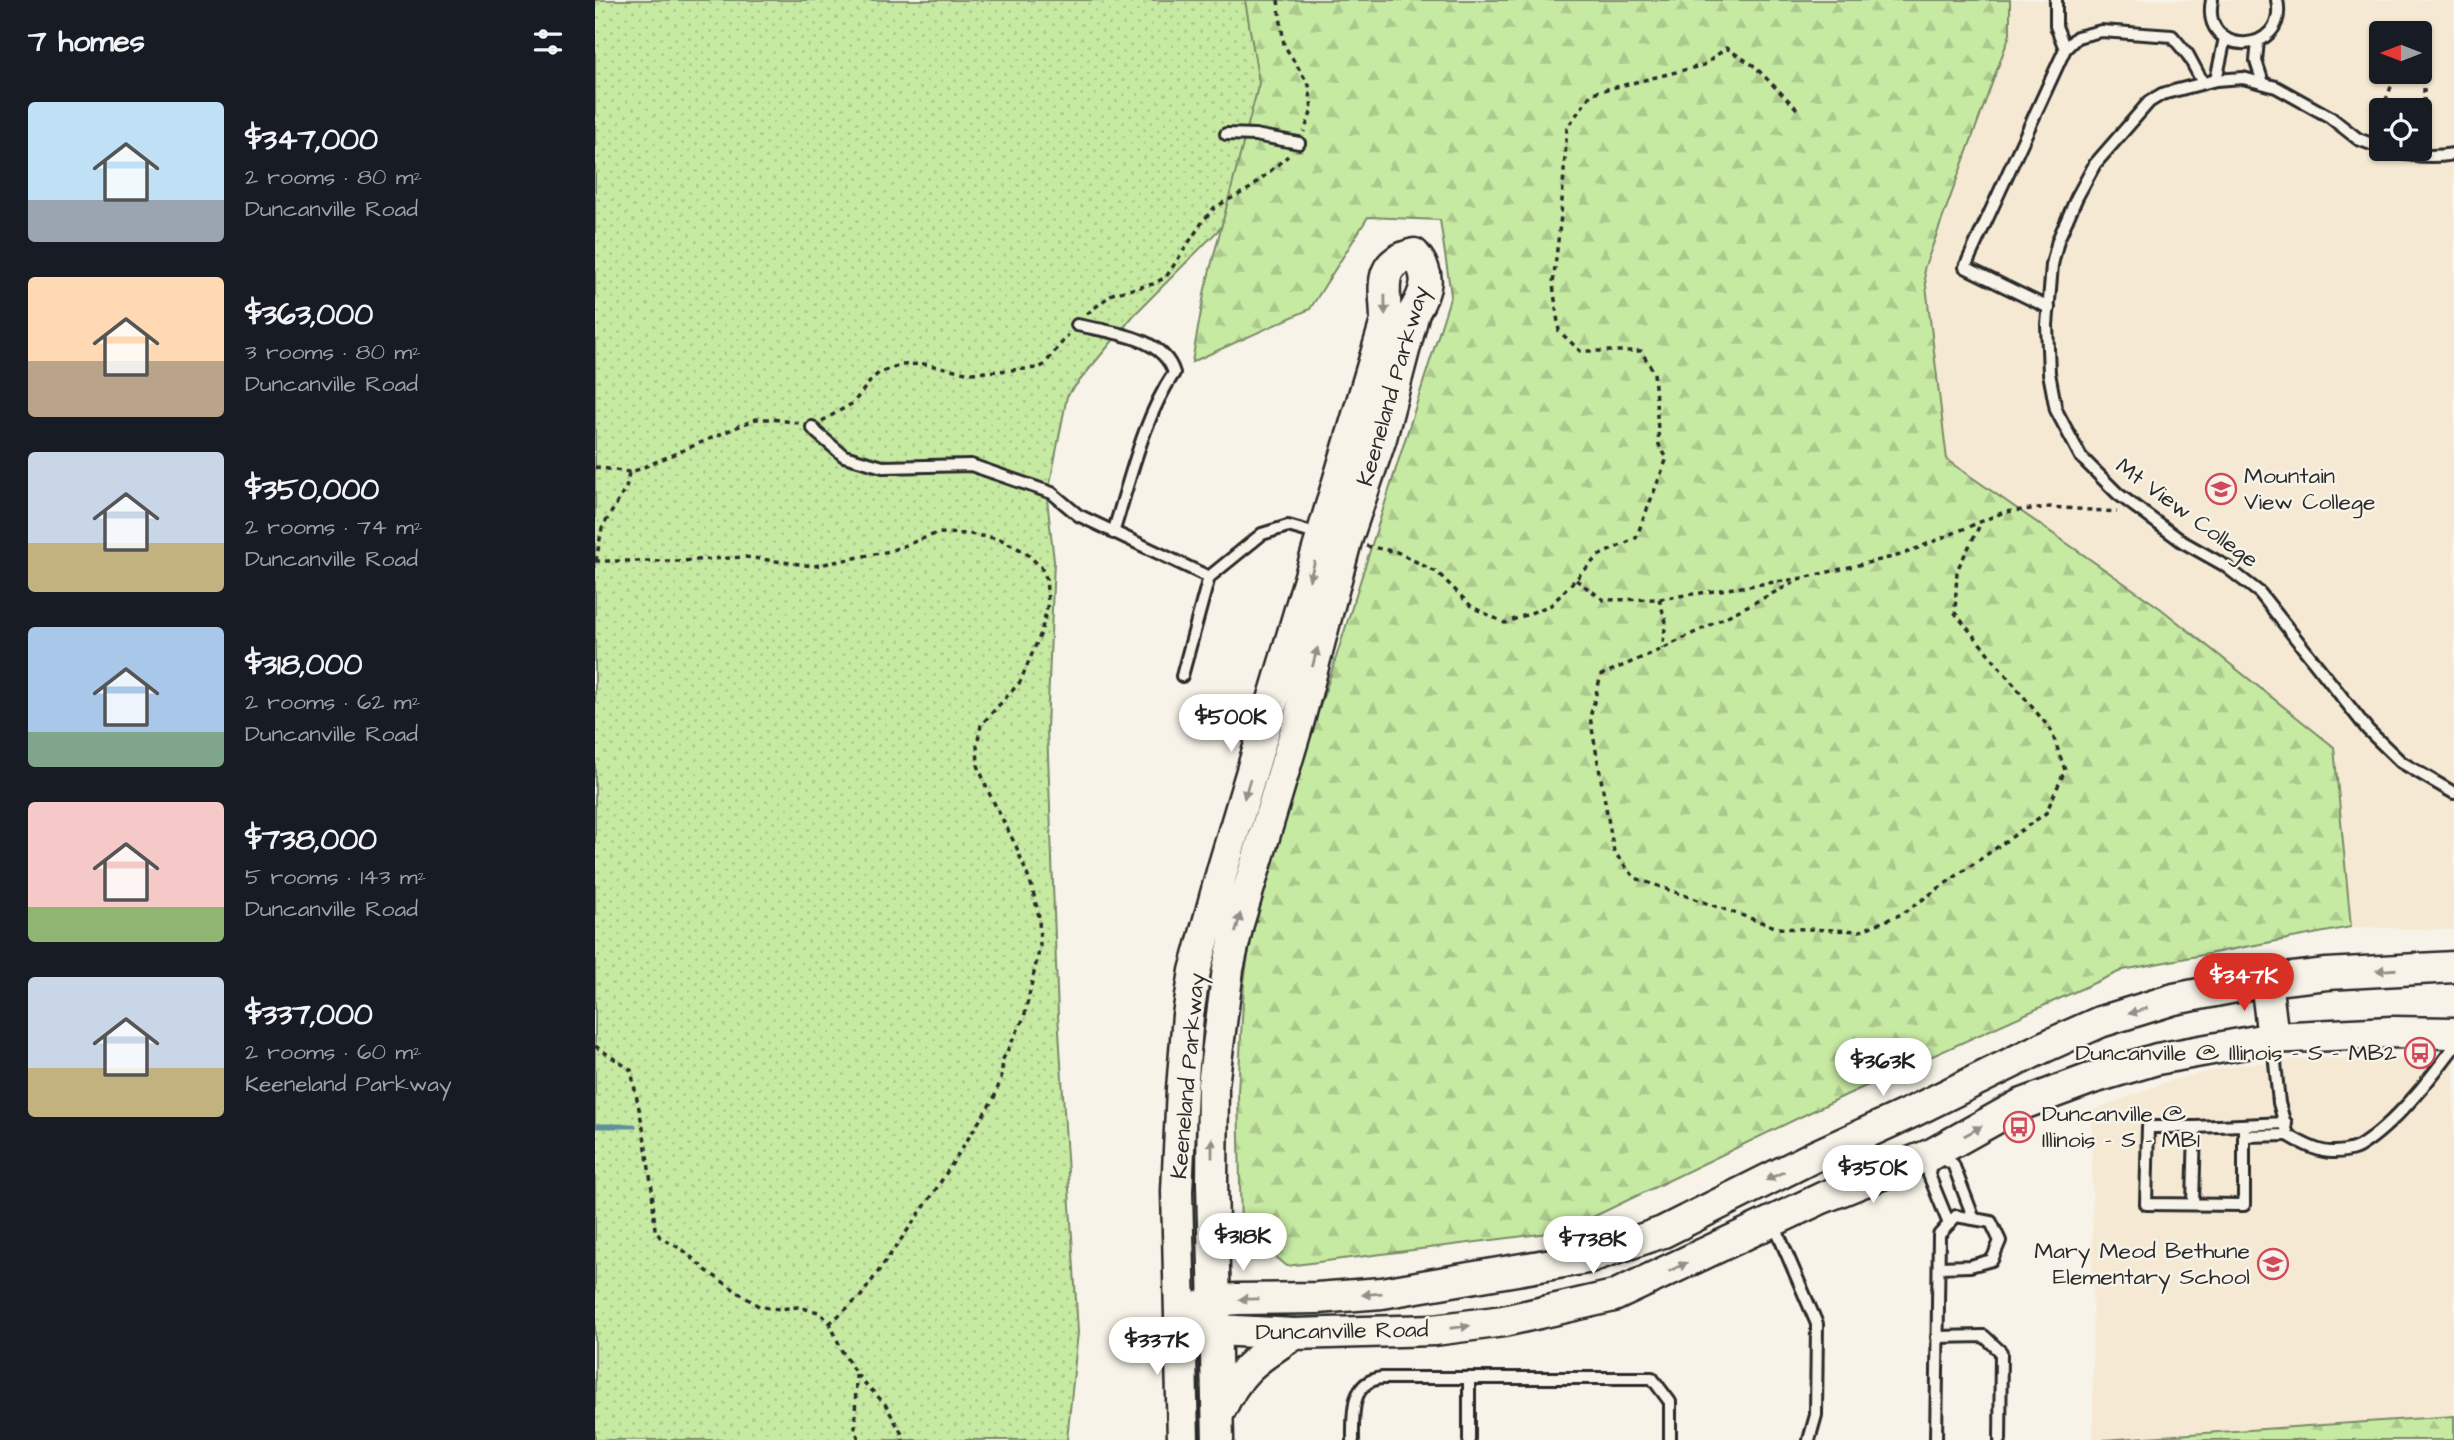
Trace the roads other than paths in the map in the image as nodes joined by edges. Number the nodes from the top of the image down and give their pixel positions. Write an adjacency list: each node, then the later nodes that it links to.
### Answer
1 (2056, 0): 6 (lane)
2 (2212, 0): 4 (lane)
3 (2277, 0): 5 (lane)
4 (2225, 38): 5 (lane); 7 (lane)
5 (2258, 41): 9 (lane)
6 (2066, 49): 8 (lane); 15 (lane)
7 (2216, 80): 8 (lane, Mt View College); 9 (lane, Mt View College)
8 (2203, 83): 15 (lane, Mt View College)
9 (2263, 83): 12 (lane, Mt View College)
10 (1226, 134): 11 (lane)
11 (1299, 143)
12 (2369, 143)
13 (2454, 154): 14 (lane, Mt View College)
14 (2432, 155)
15 (2049, 308): 22 (lane, Mt View College)
16 (1077, 325): 18 (lane)
17 (812, 427): 18 (lane)
18 (1113, 533): 20 (lane)
19 (1334, 538): 19 (main road, Keeneland Parkway, one-way to 19); 20 (lane); 34 (main road, Keeneland Parkway, one-way to 19); 35 (main road, Keeneland Parkway, one-way to 35)
20 (1209, 577): 21 (lane)
21 (1182, 676)
22 (2454, 793)
23 (2454, 967): 24 (main road, Duncanville Road, one-way to 24)
24 (2266, 981): 26 (main road); 28 (main road, Duncanville Road, one-way to 28)
25 (2454, 1033): 26 (main road, Duncanville Road)
26 (2273, 1038): 29 (lane); 33 (main road, Duncanville Road, one-way to 26)
27 (2454, 1047): 32 (lane)
28 (1912, 1112): 33 (main road); 40 (main road, Duncanville Road, one-way to 40)
29 (2285, 1123): 31 (lane); 32 (lane)
30 (2195, 1127): 31 (lane); 36 (lane); 36 (lane)
31 (2244, 1130): 32 (lane); 36 (lane)
32 (2288, 1135)
33 (1933, 1154): 37 (lane); 38 (main road, Duncanville Road); 39 (lane)
34 (1212, 1190): 35 (main road); 44 (main road, Keeneland Parkway)
35 (1177, 1191): 43 (main road, Keeneland Parkway)
36 (2193, 1205)
37 (1974, 1219): 39 (lane); 41 (lane)
38 (1773, 1221): 42 (main road, Duncanville Road, one-way to 38); 53 (lane)
39 (1949, 1224): 41 (lane)
40 (1563, 1263): 42 (main road); 44 (main road, Duncanville Road, one-way to 44)
41 (1939, 1268): 46 (lane)
42 (1575, 1305): 45 (main road, Duncanville Road, one-way to 42)
43 (1179, 1314): 44 (main road, Duncanville Road); 49 (main road, Keeneland Parkway)
44 (1216, 1316): 45 (main road, Duncanville Road); 48 (main road, Keeneland Parkway)
45 (1294, 1334): 48 (main road)
46 (1937, 1337): 54 (lane); 55 (lane)
47 (1469, 1378): 50 (lane); 51 (lane); 52 (lane)
48 (1218, 1426)
49 (1183, 1440)
50 (1353, 1440)
51 (1469, 1440)
52 (1670, 1440)
53 (1809, 1440)
54 (1936, 1440)
55 (2000, 1440)

